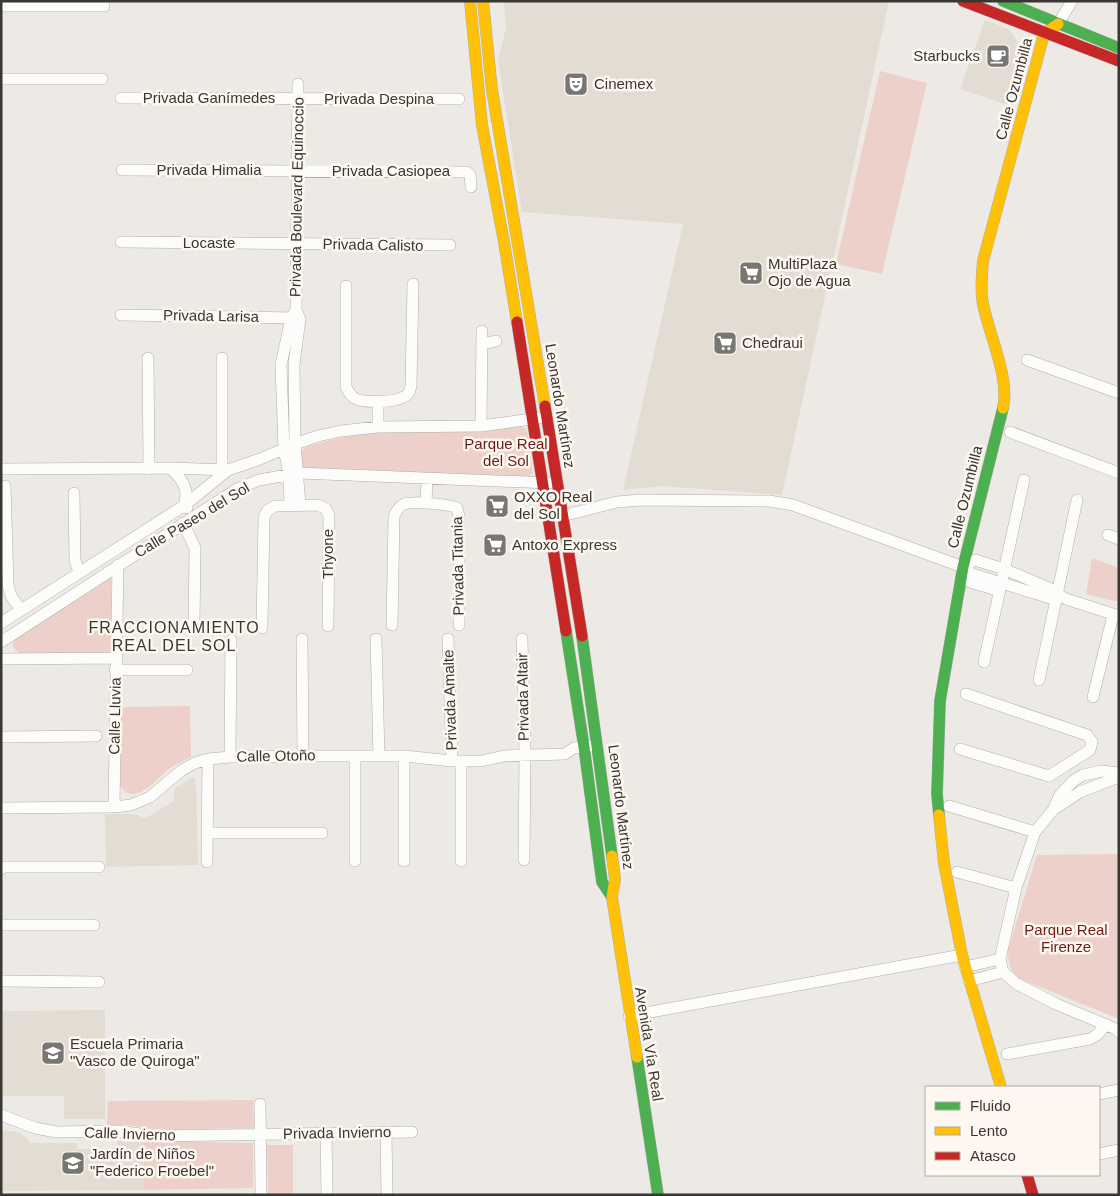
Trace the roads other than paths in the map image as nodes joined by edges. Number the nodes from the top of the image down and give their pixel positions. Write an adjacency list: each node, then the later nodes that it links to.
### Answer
1 (471, 1): 9 (main road); 11 (main road, Leonardo Martínez)
2 (483, 1): 9 (main road, Leonardo Martínez)
3 (963, 1): 12 (main road)
4 (1003, 1): 8 (main road)
5 (1072, 1): 10 (street)
6 (1, 6): 7 (street)
7 (104, 6)
8 (1026, 6): 10 (main road)
9 (484, 16): 11 (main road); 24 (main road, Leonardo Martínez)
10 (1058, 24): 12 (main road, Calle Ozumbilla); 13 (main road)
11 (473, 34): 26 (main road, Leonardo Martínez)
12 (1044, 34): 14 (main road); 68 (main road, Calle Ozumbilla)
13 (1119, 48)
14 (1119, 61)
15 (1, 79): 16 (street)
16 (102, 79)
17 (298, 84): 19 (street, Privada Boulevard Equinoccio)
18 (121, 98): 19 (street, Privada Ganímedes)
19 (298, 99): 20 (street, Privada Despina); 22 (street, Privada Boulevard Equinoccio)
20 (460, 99)
21 (122, 170): 22 (street, Privada Himalia)
22 (297, 170): 23 (street, Privada Casiopea); 27 (street, Privada Boulevard Equinoccio)
23 (471, 187)
24 (517, 240): 26 (main road); 41 (main road, Leonardo Martínez)
25 (121, 242): 27 (street, Locaste)
26 (504, 242): 42 (main road, Leonardo Martínez)
27 (296, 244): 28 (street, Privada Calisto); 32 (street, Privada Boulevard Equinoccio)
28 (450, 245)
29 (413, 284): 40 (street)
30 (346, 286): 40 (street)
31 (121, 315): 32 (street, Privada Larisa)
32 (296, 316): 46 (street, Privada Boulevard Equinoccio); 47 (street, Privada Boulevard Equinoccio)
33 (482, 331): 35 (street)
34 (496, 341): 35 (street)
35 (483, 344): 43 (street)
36 (148, 358): 50 (street)
37 (222, 358): 51 (street)
38 (1027, 360): 39 (street)
39 (1119, 393)
40 (378, 401): 44 (street)
41 (547, 416): 42 (street, Calle Paseo del Sol); 57 (main road, Leonardo Martínez)
42 (532, 419): 43 (street, Calle Paseo del Sol); 56 (main road, Leonardo Martínez)
43 (480, 426): 44 (street, Calle Paseo del Sol)
44 (378, 427): 46 (street, Calle Paseo del Sol)
45 (1010, 432): 52 (street)
46 (296, 444): 47 (street, Calle Paseo del Sol); 53 (street, Privada Boulevard Equinoccio)
47 (284, 449): 51 (street, Calle Paseo del Sol); 53 (street, Privada Boulevard Equinoccio)
48 (170, 468): 50 (street); 51 (street); 62 (street)
49 (1, 469): 50 (street)
50 (149, 470)
51 (225, 470): 62 (street, Calle Paseo del Sol)
52 (1119, 473)
53 (294, 474): 54 (street, Calle Paseo del Sol); 63 (street); 65 (street, Calle Paseo del Sol)
54 (426, 479): 56 (street, Calle Paseo del Sol); 61 (street)
55 (1024, 480): 69 (street)
56 (542, 483): 57 (street, Calle Paseo del Sol); 66 (main road, Leonardo Martínez)
57 (558, 483): 64 (main road, Leonardo Martínez)
58 (5, 486): 73 (street)
59 (74, 493): 70 (street)
60 (1077, 500): 72 (street)
61 (426, 503): 76 (street, Privada Titania); 77 (street, Privada Titania)
62 (185, 505): 65 (street); 70 (street, Calle Paseo del Sol)
63 (295, 505): 79 (street, Thyone); 80 (street, Thyone)
64 (563, 516): 66 (street, Calle Ozumbilla); 68 (street, Calle Ozumbilla); 97 (main road, Leonardo Martínez)
65 (188, 520): 67 (street, Calle Paseo del Sol); 78 (street)
66 (548, 520): 98 (main road, Leonardo Martínez)
67 (118, 565): 86 (street, Calle Paseo del Sol); 88 (street, Calle Lluvia)
68 (963, 567): 69 (street); 71 (street); 135 (main road)
69 (1004, 568): 71 (street); 72 (street)
70 (79, 573): 73 (street, Calle Paseo del Sol)
71 (1001, 587): 72 (street); 89 (street)
72 (1060, 597): 74 (street); 92 (street)
73 (21, 610): 75 (street, Calle Paseo del Sol)
74 (1116, 616): 94 (street)
75 (1, 623)
76 (392, 625)
77 (459, 625)
78 (194, 626)
79 (328, 626)
80 (262, 628)
81 (448, 638): 109 (street, Privada Amalte)
82 (302, 639): 102 (street)
83 (376, 639): 104 (street)
84 (522, 639): 101 (street, Privada Altair)
85 (231, 640): 106 (street)
86 (1, 642)
87 (2, 657): 88 (street)
88 (117, 658): 90 (street, Calle Lluvia)
89 (984, 662)
90 (115, 670): 91 (street); 117 (street, Calle Lluvia)
91 (187, 670)
92 (1039, 680)
93 (966, 694): 108 (street)
94 (1093, 696)
95 (96, 736): 96 (street)
96 (1, 737)
97 (598, 744): 98 (street, Calle Otoño); 110 (main road, Leonardo Martínez)
98 (584, 746): 100 (street, Calle Otoño); 111 (main road, Leonardo Martínez)
99 (960, 749): 108 (street)
100 (565, 754): 101 (street, Calle Otoño); 111 (street, Calle Otoño)
101 (525, 755): 109 (street, Calle Otoño); 125 (street, Privada Altair)
102 (303, 756): 103 (street, Calle Otoño); 106 (street, Calle Otoño)
103 (355, 756): 104 (street, Calle Otoño); 123 (street)
104 (379, 756): 105 (street, Calle Otoño)
105 (404, 756): 109 (street, Calle Otoño); 126 (street)
106 (230, 757): 107 (street, Calle Otoño)
107 (208, 759): 117 (street, Calle Otoño); 121 (street)
108 (1075, 759): 114 (street)
109 (456, 761): 124 (street, Privada Amalte)
110 (600, 761): 111 (street); 132 (main road, Leonardo Martínez)
111 (586, 763): 132 (main road, Leonardo Martínez)
112 (1119, 773): 114 (street)
113 (1119, 777): 115 (street)
114 (1078, 778): 115 (street); 119 (street)
115 (1080, 792): 119 (street)
116 (949, 806): 120 (street)
117 (114, 807): 118 (street, Calle Otoño)
118 (1, 808)
119 (1053, 810): 120 (street)
120 (1035, 832): 131 (street)
121 (207, 833): 122 (street); 127 (street)
122 (322, 833)
123 (355, 860)
124 (461, 860)
125 (524, 860)
126 (404, 861)
127 (207, 862)
128 (99, 867): 129 (street)
129 (1, 869)
130 (957, 872): 131 (street)
131 (1016, 888): 136 (street)
132 (612, 897): 142 (main road, Avenida Vía Real)
133 (1, 925): 134 (street)
134 (94, 925)
135 (962, 955): 137 (main road); 142 (street)
136 (1000, 959): 137 (street); 138 (street)
137 (965, 967): 140 (main road)
138 (1004, 972): 140 (street); 143 (street)
139 (1, 981): 141 (street)
140 (969, 981): 145 (main road)
141 (99, 982)
142 (629, 1016): 160 (main road, Avenida Vía Real)
143 (1115, 1028): 144 (street)
144 (1006, 1054)
145 (1000, 1086)
146 (1119, 1090): 147 (street)
147 (1100, 1094)
148 (260, 1104): 152 (street)
149 (1, 1115): 152 (street, Calle Invierno)
150 (412, 1132): 151 (street, Privada Invierno)
151 (386, 1133): 153 (street, Privada Invierno); 159 (street)
152 (261, 1134): 153 (street, Privada Invierno); 157 (street)
153 (326, 1134): 158 (street)
154 (1119, 1150): 155 (street)
155 (1100, 1154)
156 (1027, 1176): 161 (main road)
157 (261, 1195)
158 (327, 1195)
159 (387, 1195)
160 (658, 1195)
161 (1033, 1195)

